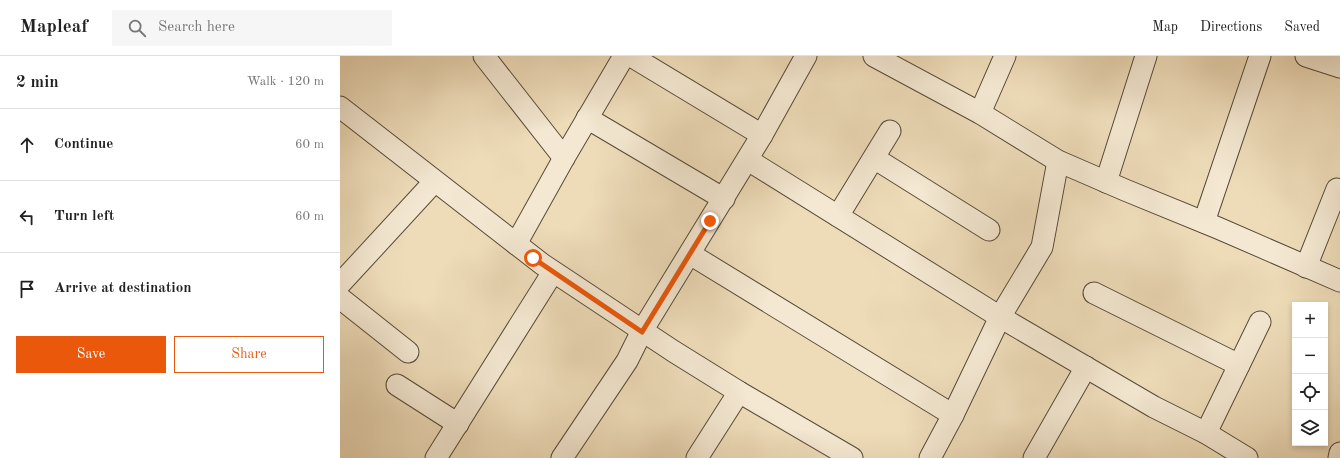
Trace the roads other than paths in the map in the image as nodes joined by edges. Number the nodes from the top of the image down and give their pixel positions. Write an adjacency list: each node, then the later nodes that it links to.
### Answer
1 (484, 56): 16 (street)
2 (624, 56): 13 (street)
3 (631, 56): 15 (street)
4 (806, 56): 15 (street)
5 (874, 56): 12 (street)
6 (1005, 56): 12 (street)
7 (1146, 56): 21 (street)
8 (1260, 56): 25 (street)
9 (1306, 56): 10 (street)
10 (1340, 67)
11 (340, 107): 20 (street)
12 (980, 113): 19 (street)
13 (587, 118): 16 (street); 23 (street)
14 (890, 131): 17 (street)
15 (762, 135): 18 (street)
16 (564, 158): 27 (street)
17 (874, 158): 24 (street); 26 (street)
18 (748, 160): 23 (street); 24 (street)
19 (1058, 161): 21 (street); 35 (street)
20 (434, 182): 27 (street); 32 (street)
21 (1106, 182): 25 (street)
22 (1340, 190): 29 (street)
23 (724, 199): 28 (street)
24 (838, 216): 35 (street)
25 (1204, 222): 29 (street)
26 (989, 230)
27 (516, 244): 30 (street)
28 (690, 254): 37 (street); 43 (street)
29 (1306, 267): 31 (street)
30 (553, 272): 37 (street); 44 (street)
31 (1340, 281)
32 (340, 284)
33 (1094, 293): 39 (street)
34 (340, 298): 38 (street)
35 (1000, 317): 40 (street); 43 (street)
36 (1260, 322): 39 (street)
37 (642, 332): 42 (street); 48 (street)
38 (408, 352)
39 (1239, 365): 45 (street)
40 (1086, 367): 45 (street); 52 (street)
41 (397, 385): 44 (street)
42 (739, 392): 49 (street); 50 (street)
43 (954, 415): 51 (street)
44 (458, 424): 47 (street)
45 (1206, 433): 53 (street)
46 (1340, 453): 54 (street)
47 (436, 458)
48 (562, 458)
49 (697, 458)
50 (852, 458)
51 (930, 458)
52 (1034, 458)
53 (1246, 458)
54 (1338, 458)

